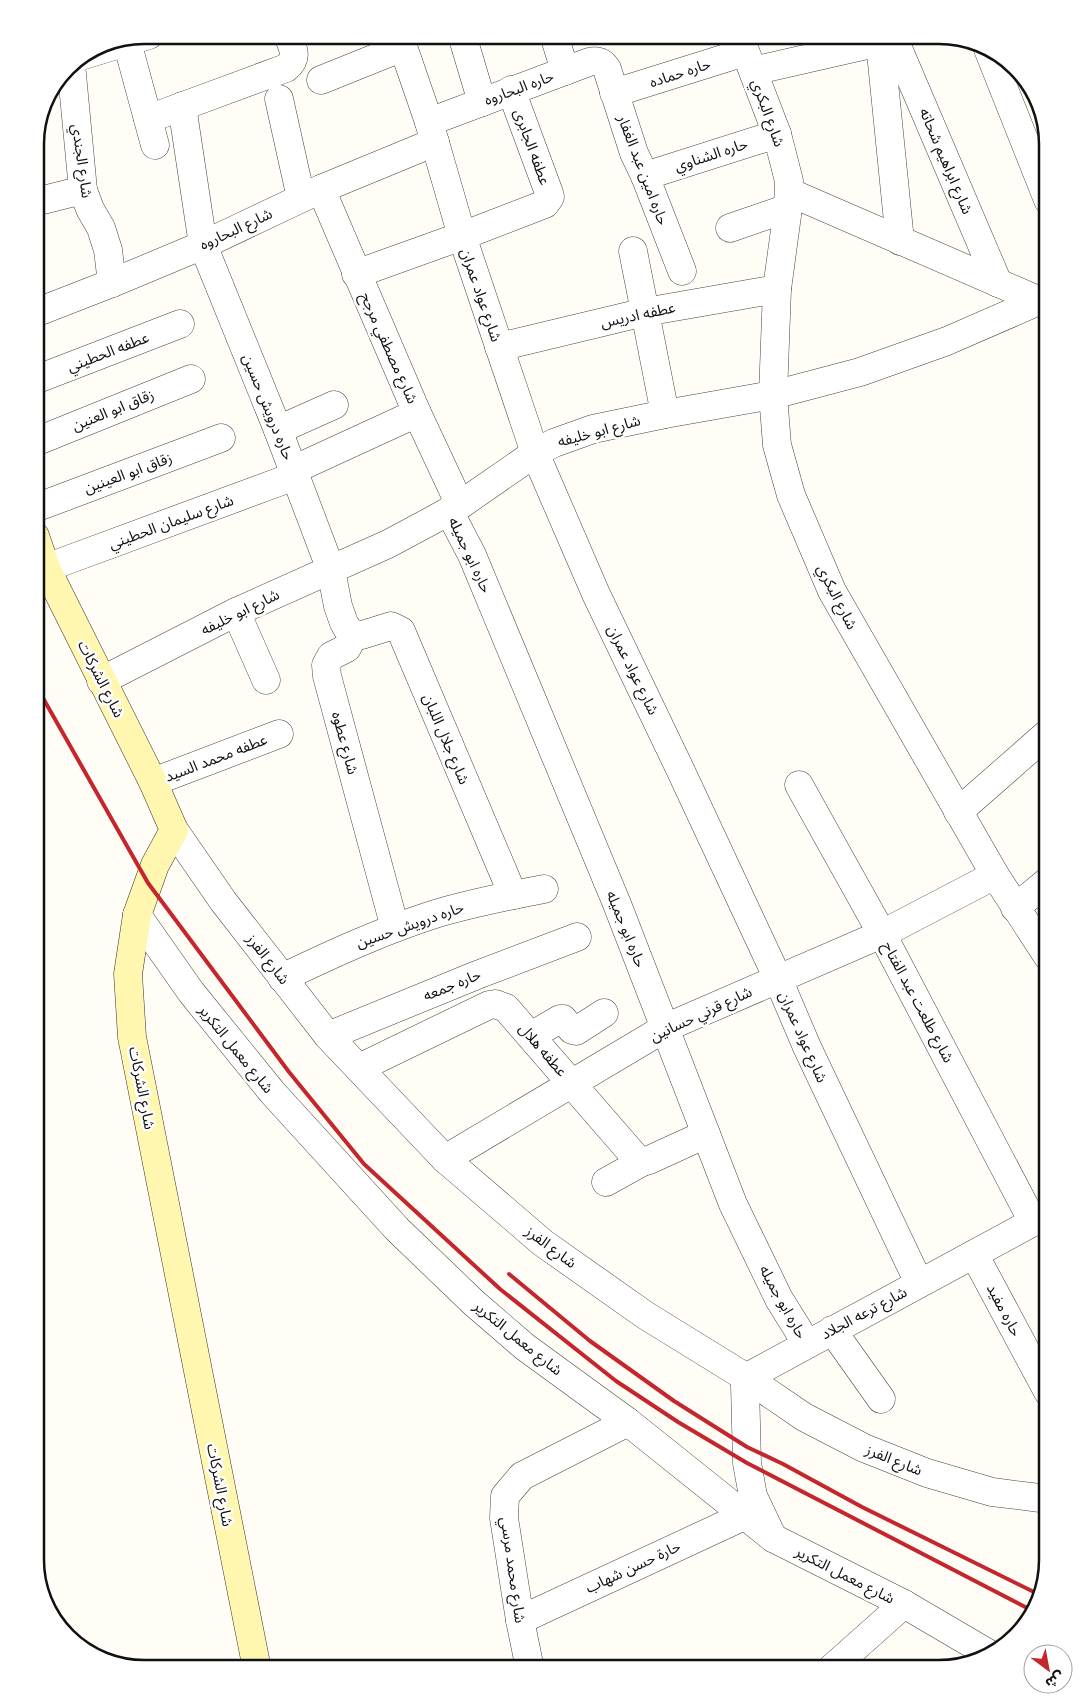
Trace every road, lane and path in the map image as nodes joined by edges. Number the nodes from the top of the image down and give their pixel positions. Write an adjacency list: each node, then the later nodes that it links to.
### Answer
1 (139, 44): 20 (street)
2 (291, 44): 19 (street)
3 (395, 44): 14 (street)
4 (402, 44): 21 (street, شارع عواد عمران)
5 (465, 44): 18 (street)
6 (557, 44): 13 (street)
7 (840, 44): 10 (street, حاره حماده)
8 (893, 44): 32 (street)
9 (895, 44): 38 (street, شارع ابراهيم شحاته)
10 (746, 53): 15 (street, حاره حماده); 22 (street, شارع البكري)
11 (992, 59): 25 (street)
12 (83, 64): 26 (street, شارع الجندي)
13 (565, 71): 15 (street, حاره البحاروه); 16 (street, حاره البحاروه)
14 (321, 80)
15 (611, 81): 24 (street, حاره امين عبد الغفار)
16 (511, 90): 18 (street, حاره البحاروه); 31 (street, عطفه الجابرى)
17 (279, 99): 27 (street, شارع مصطفي مرجح)
18 (482, 102): 21 (street, حاره البحاروه)
19 (182, 106): 20 (street); 33 (street, حاره درويش حسين)
20 (148, 119): 23 (street)
21 (432, 132): 27 (street, شارع البحاروه); 31 (street, شارع عواد عمران)
22 (777, 134): 24 (street, حاره الشناوي); 29 (street, شارع البكري)
23 (155, 145)
24 (645, 176): 35 (street, حاره امين عبد الغفار)
25 (1039, 177)
26 (83, 190): 28 (street); 37 (street, شارع الجندي)
27 (311, 194): 33 (street, شارع البحاروه); 36 (street, شارع مصطفي مرجح)
28 (44, 200)
29 (788, 200): 30 (street); 32 (street); 39 (street, شارع البكري)
30 (730, 228)
31 (462, 236): 36 (street); 45 (street, شارع عواد عمران)
32 (900, 241): 38 (street)
33 (202, 245): 37 (street, شارع البحاروه); 52 (street, حاره درويش حسين)
34 (633, 251): 43 (street)
35 (682, 271)
36 (356, 274): 50 (street, شارع مصطفي مرجح)
37 (112, 283): 42 (street, شارع البحاروه)
38 (998, 283): 40 (street)
39 (777, 289): 43 (street, عطفه ادريس); 48 (street, شارع البكري)
40 (1039, 297)
41 (1039, 301): 48 (street, شارع ابو خليفه)
42 (44, 309)
43 (645, 312): 45 (street, عطفه ادريس); 51 (street)
44 (180, 324): 46 (street, عطفه الحطيني)
45 (499, 347): 55 (street, شارع عواد عمران)
46 (44, 377)
47 (191, 379): 53 (street, زقاق ابو العنين)
48 (773, 394): 51 (street, شارع ابو خليفه); 70 (street, شارع البكري)
49 (334, 405): 52 (street)
50 (417, 413): 56 (street, شارع سليمان الحطيني); 58 (street, شارع مصطفي مرجح)
51 (664, 414): 55 (street, شارع ابو خليفه)
52 (278, 430): 56 (street, حاره درويش حسين)
53 (44, 438)
54 (221, 438): 57 (street, زقاق ابو العينين)
55 (535, 452): 58 (street, شارع ابو خليفه); 83 (street, شارع عواد عمران)
56 (294, 473): 60 (street, شارع سليمان الحطيني); 61 (street, حاره درويش حسين)
57 (44, 505)
58 (454, 508): 61 (street, شارع ابو خليفه); 85 (street, حاره ابو جميله)
59 (44, 562): 60 (main road, شارع الشركات)
60 (46, 568): 65 (main road, شارع الشركات)
61 (331, 570): 62 (street, شارع ابو خليفه); 63 (street)
62 (236, 612): 64 (street); 65 (street, شارع ابو خليفه)
63 (350, 633): 75 (street, شارع جلال اللبان); 78 (street, شارع عطوه)
64 (266, 680)
65 (101, 681): 68 (main road, شارع الشركات)
66 (278, 734): 68 (street, عطفه محمد السيد)
67 (1039, 741): 70 (street)
68 (153, 782): 71 (main road, شارع الشركات)
69 (799, 785): 79 (street, شارع طلعت عبد الفتاح)
70 (958, 812): 72 (street, شارع البكري)
71 (174, 830): 77 (main road, شارع الشركات); 82 (street, شارع الفرز)
72 (995, 875): 76 (street, شارع البكري); 79 (street, شارع قرني حسانين)
73 (544, 889): 75 (street, حاره درويش حسين)
74 (1039, 889): 76 (street)
75 (513, 895): 78 (street, حاره درويش حسين)
76 (1015, 908): 81 (street, شارع البكري)
77 (137, 915): 103 (street, شارع معمل التكرير); 110 (main road, شارع الشركات)
78 (395, 928): 82 (street, حاره درويش حسين)
79 (882, 934): 83 (street, شارع قرني حسانين); 94 (street, شارع طلعت عبد الفتاح)
80 (577, 937): 86 (street, حاره جمعه)
81 (1039, 944)
82 (282, 978): 86 (street, شارع الفرز)
83 (778, 979): 85 (street, شارع قرني حسانين); 97 (street, شارع عواد عمران)
84 (604, 1013): 87 (street)
85 (665, 1028): 89 (street, شارع قرني حسانين); 90 (street, حاره ابو جميله)
86 (328, 1036): 88 (street, شارع الفرز)
87 (531, 1036): 88 (street, عطفه هلال); 89 (street, عطفه هلال)
88 (358, 1068): 91 (street, شارع الفرز)
89 (572, 1083): 91 (street, شارع قرني حسانين); 92 (street, عطفه هلال)
90 (706, 1134): 92 (street); 99 (street, حاره ابو جميله)
91 (445, 1159): 101 (street, شارع الفرز)
92 (642, 1162): 93 (street)
93 (606, 1182)
94 (1039, 1209)
95 (1039, 1221): 96 (street, شارع ترعه الجلاد)
96 (974, 1254): 97 (street, شارع ترعه الجلاد); 100 (street, حاره مفيد)
97 (919, 1284): 98 (street, شارع ترعه الجلاد)
98 (832, 1330): 99 (street, شارع ترعه الجلاد); 102 (street)
99 (807, 1344): 101 (street, شارع ترعه الجلاد)
100 (1039, 1375)
101 (747, 1378): 104 (street, شارع الفرز); 106 (street)
102 (881, 1399)
103 (628, 1422): 105 (street, شارع معمل التكرير); 108 (street, شارع محمد مرسي)
104 (1039, 1498)
105 (746, 1515): 106 (street, شارع معمل التكرير); 108 (street, حارة حسن شهاب)
106 (773, 1538): 107 (street, شارع معمل التكرير)
107 (904, 1604): 109 (street, شارع معمل التكرير); 112 (street)
108 (520, 1620): 111 (street, شارع محمد مرسي)
109 (983, 1651)
110 (255, 1660)
111 (528, 1660)
112 (841, 1660)

